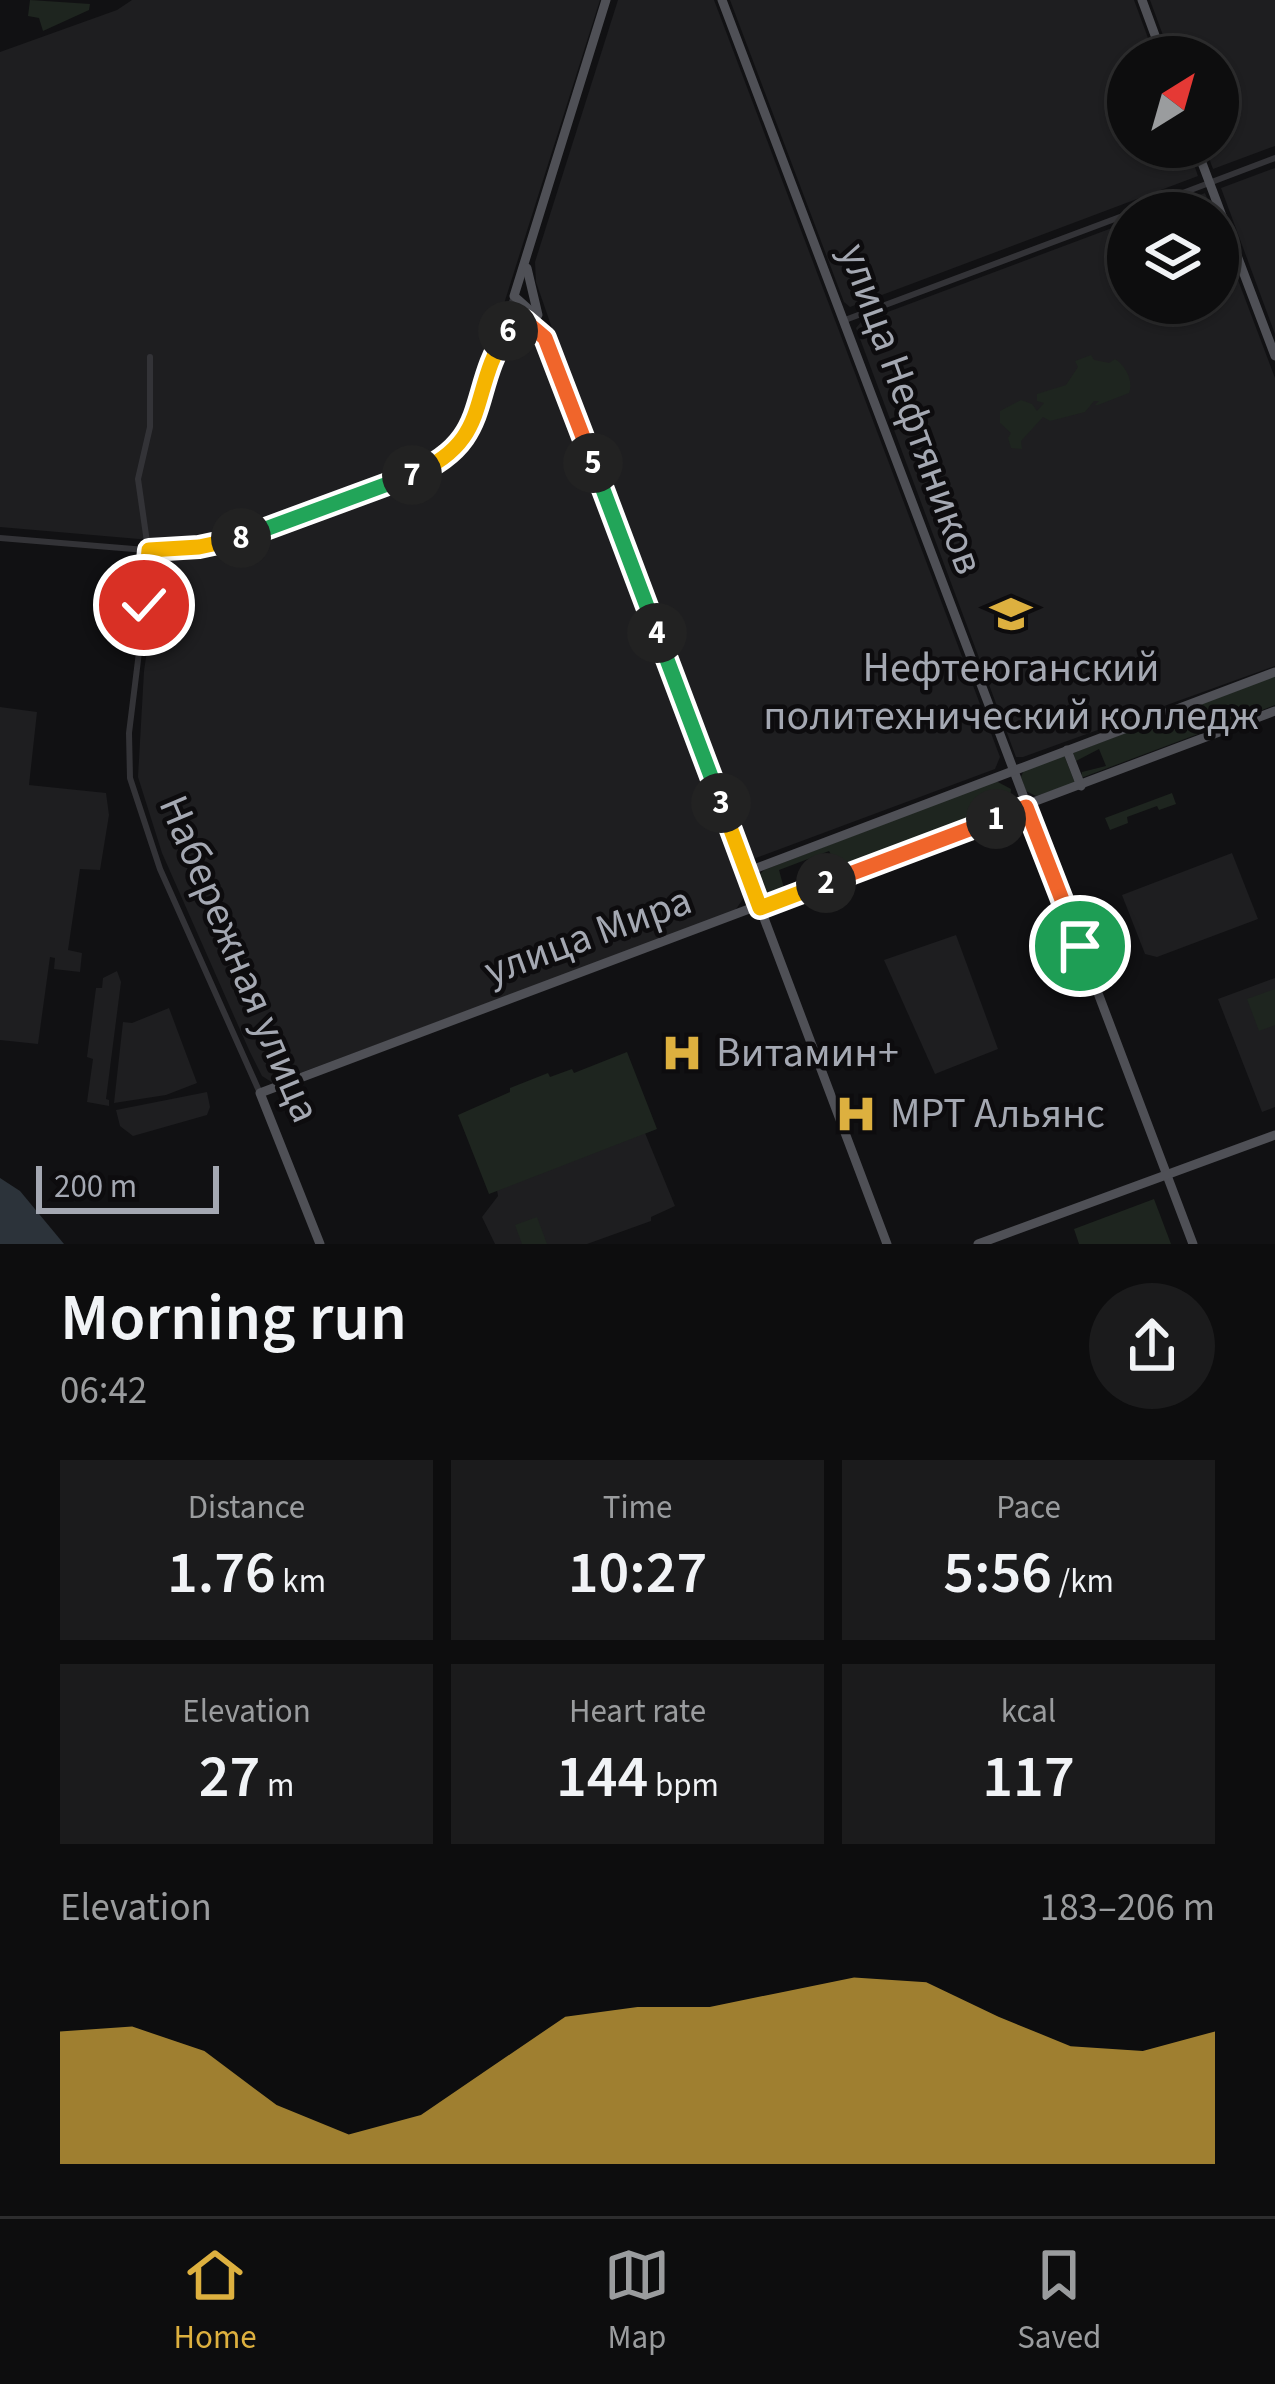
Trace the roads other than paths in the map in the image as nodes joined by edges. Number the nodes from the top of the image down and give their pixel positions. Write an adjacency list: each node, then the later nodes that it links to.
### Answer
1 (606, 0): 10 (main road)
2 (722, 0): 12 (main road, улица Нефтяников)
3 (1142, 0): 4 (main road)
4 (1155, 36)
5 (1275, 158): 7 (street)
6 (1204, 168): 7 (main road)
7 (1209, 182): 8 (street); 16 (main road)
8 (1183, 192)
9 (1107, 221): 12 (street)
10 (527, 254): 11 (main road); 13 (main road)
11 (514, 296): 13 (main road); 14 (street)
12 (843, 320): 22 (main road, улица Нефтяников)
13 (545, 338): 14 (street); 25 (main road)
14 (499, 344): 18 (street)
15 (150, 356): 18 (street, Набережная улица)
16 (1275, 356)
17 (0, 538): 18 (street)
18 (149, 550): 27 (street, Набережная улица)
19 (1275, 672): 21 (main road, улица Мира)
20 (1275, 711): 23 (main road, улица Мира)
21 (1067, 751): 22 (main road, улица Мира); 23 (main road)
22 (1012, 771): 24 (main road, улица Нефтяников); 25 (main road, улица Мира)
23 (1081, 786): 24 (main road, улица Мира)
24 (1026, 807): 26 (main road, улица Мира); 29 (main road, улица Нефтяников)
25 (746, 872): 26 (main road)
26 (760, 908): 27 (main road, улица Мира); 31 (main road)
27 (260, 1094): 30 (main road, Набережная улица)
28 (1275, 1135): 29 (main road)
29 (1166, 1174): 32 (main road); 33 (main road, улица Нефтяников)
30 (320, 1244)
31 (887, 1244)
32 (978, 1244)
33 (1193, 1244)

